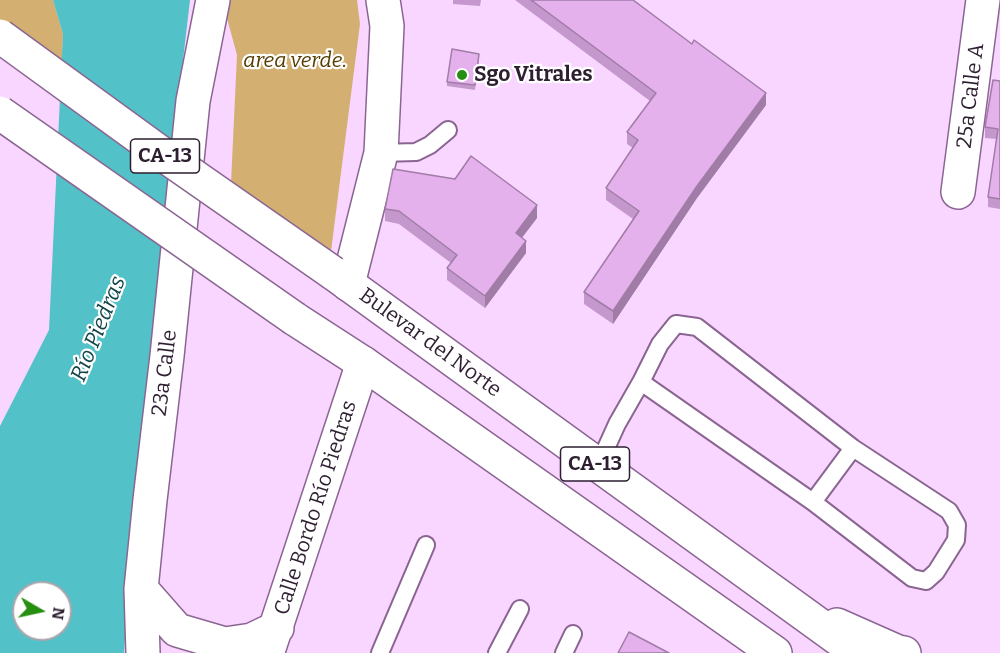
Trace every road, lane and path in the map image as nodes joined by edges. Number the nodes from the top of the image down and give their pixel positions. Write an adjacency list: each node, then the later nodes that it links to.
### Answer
1 (213, 0): 16 (main road, 23a Calle)
2 (383, 0): 7 (main road)
3 (983, 0): 8 (main road, 25a Calle A)
4 (0, 36): 9 (main road, Bulevar del Norte / CA-13, bridge)
5 (0, 113): 10 (main road, CA-13, bridge)
6 (448, 130): 7 (lane)
7 (381, 153): 9 (main road)
8 (958, 192)
9 (341, 278): 13 (main road, Bulevar del Norte / CA-13)
10 (363, 363): 20 (main road, Calle Bordo Río Piedras); 25 (main road, CA-13)
11 (641, 382): 12 (lane); 13 (lane); 14 (lane)
12 (853, 448): 14 (lane); 14 (lane)
13 (598, 466): 17 (main road, Bulevar del Norte / CA-13)
14 (813, 502)
15 (426, 545): 22 (lane)
16 (141, 589): 20 (main road); 21 (main road, 23a Calle)
17 (792, 605): 26 (main road, Bulevar del Norte / CA-13); 27 (main road)
18 (520, 609): 23 (lane)
19 (573, 634): 24 (lane)
20 (271, 646)
21 (143, 653)
22 (381, 653)
23 (497, 653)
24 (564, 653)
25 (775, 653)
26 (858, 653)
27 (904, 653)

